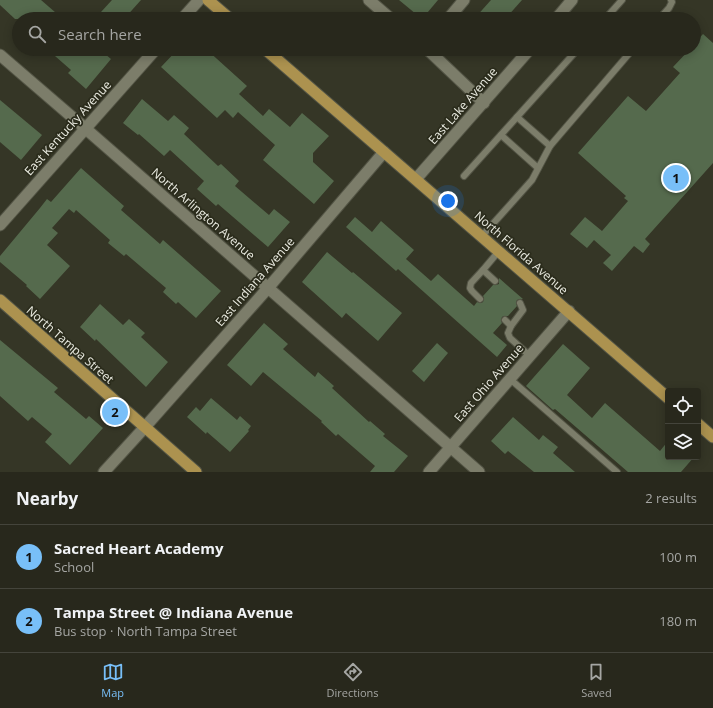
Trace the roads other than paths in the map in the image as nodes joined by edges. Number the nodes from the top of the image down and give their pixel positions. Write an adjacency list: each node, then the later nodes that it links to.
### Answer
1 (199, 0): 8 (street)
2 (208, 0): 9 (main road)
3 (369, 0): 10 (street)
4 (464, 0): 11 (street)
5 (572, 0): 12 (street)
6 (622, 0): 13 (lane)
7 (671, 0): 14 (lane)
8 (188, 12)
9 (222, 12)
10 (383, 12)
11 (454, 12)
12 (562, 12)
13 (611, 12)
14 (666, 12)
15 (0, 55): 24 (street, North Arlington Avenue)
16 (150, 56): 24 (street, East Kentucky Avenue)
17 (273, 56): 27 (main road, North Florida Avenue)
18 (434, 56): 22 (street)
19 (524, 56): 22 (street, East Lake Avenue)
20 (572, 56): 23 (lane)
21 (628, 56): 26 (lane)
22 (484, 103): 30 (street, East Lake Avenue)
23 (517, 117): 25 (lane); 26 (lane)
24 (86, 129): 31 (street, East Kentucky Avenue); 36 (street, North Arlington Avenue)
25 (501, 135): 28 (lane); 29 (lane)
26 (550, 146): 28 (lane)
27 (384, 152): 30 (main road, North Florida Avenue); 36 (street, East Indiana Avenue)
28 (538, 168): 32 (lane)
29 (464, 176)
30 (416, 179): 32 (main road, North Florida Avenue)
31 (0, 225)
32 (482, 236): 33 (main road, North Florida Avenue)
33 (499, 251): 34 (lane); 40 (main road, North Florida Avenue)
34 (483, 270): 35 (lane); 37 (lane)
35 (496, 281)
36 (268, 288): 46 (street, East Indiana Avenue); 49 (street, North Arlington Avenue)
37 (480, 298)
38 (0, 300): 46 (main road, North Tampa Street)
39 (520, 302): 42 (lane)
40 (569, 311): 43 (street, East Ohio Avenue); 45 (main road, North Florida Avenue)
41 (505, 320): 42 (lane)
42 (511, 326): 43 (lane)
43 (530, 356): 44 (street, East Ohio Avenue)
44 (510, 379): 49 (street, East Ohio Avenue); 54 (lane)
45 (665, 395)
46 (145, 427): 50 (street, East Indiana Avenue); 51 (main road, North Tampa Street)
47 (701, 427): 48 (main road)
48 (713, 437)
49 (450, 447): 52 (street, East Ohio Avenue); 53 (street, North Arlington Avenue)
50 (104, 472)
51 (196, 472)
52 (429, 472)
53 (479, 472)
54 (617, 472)

